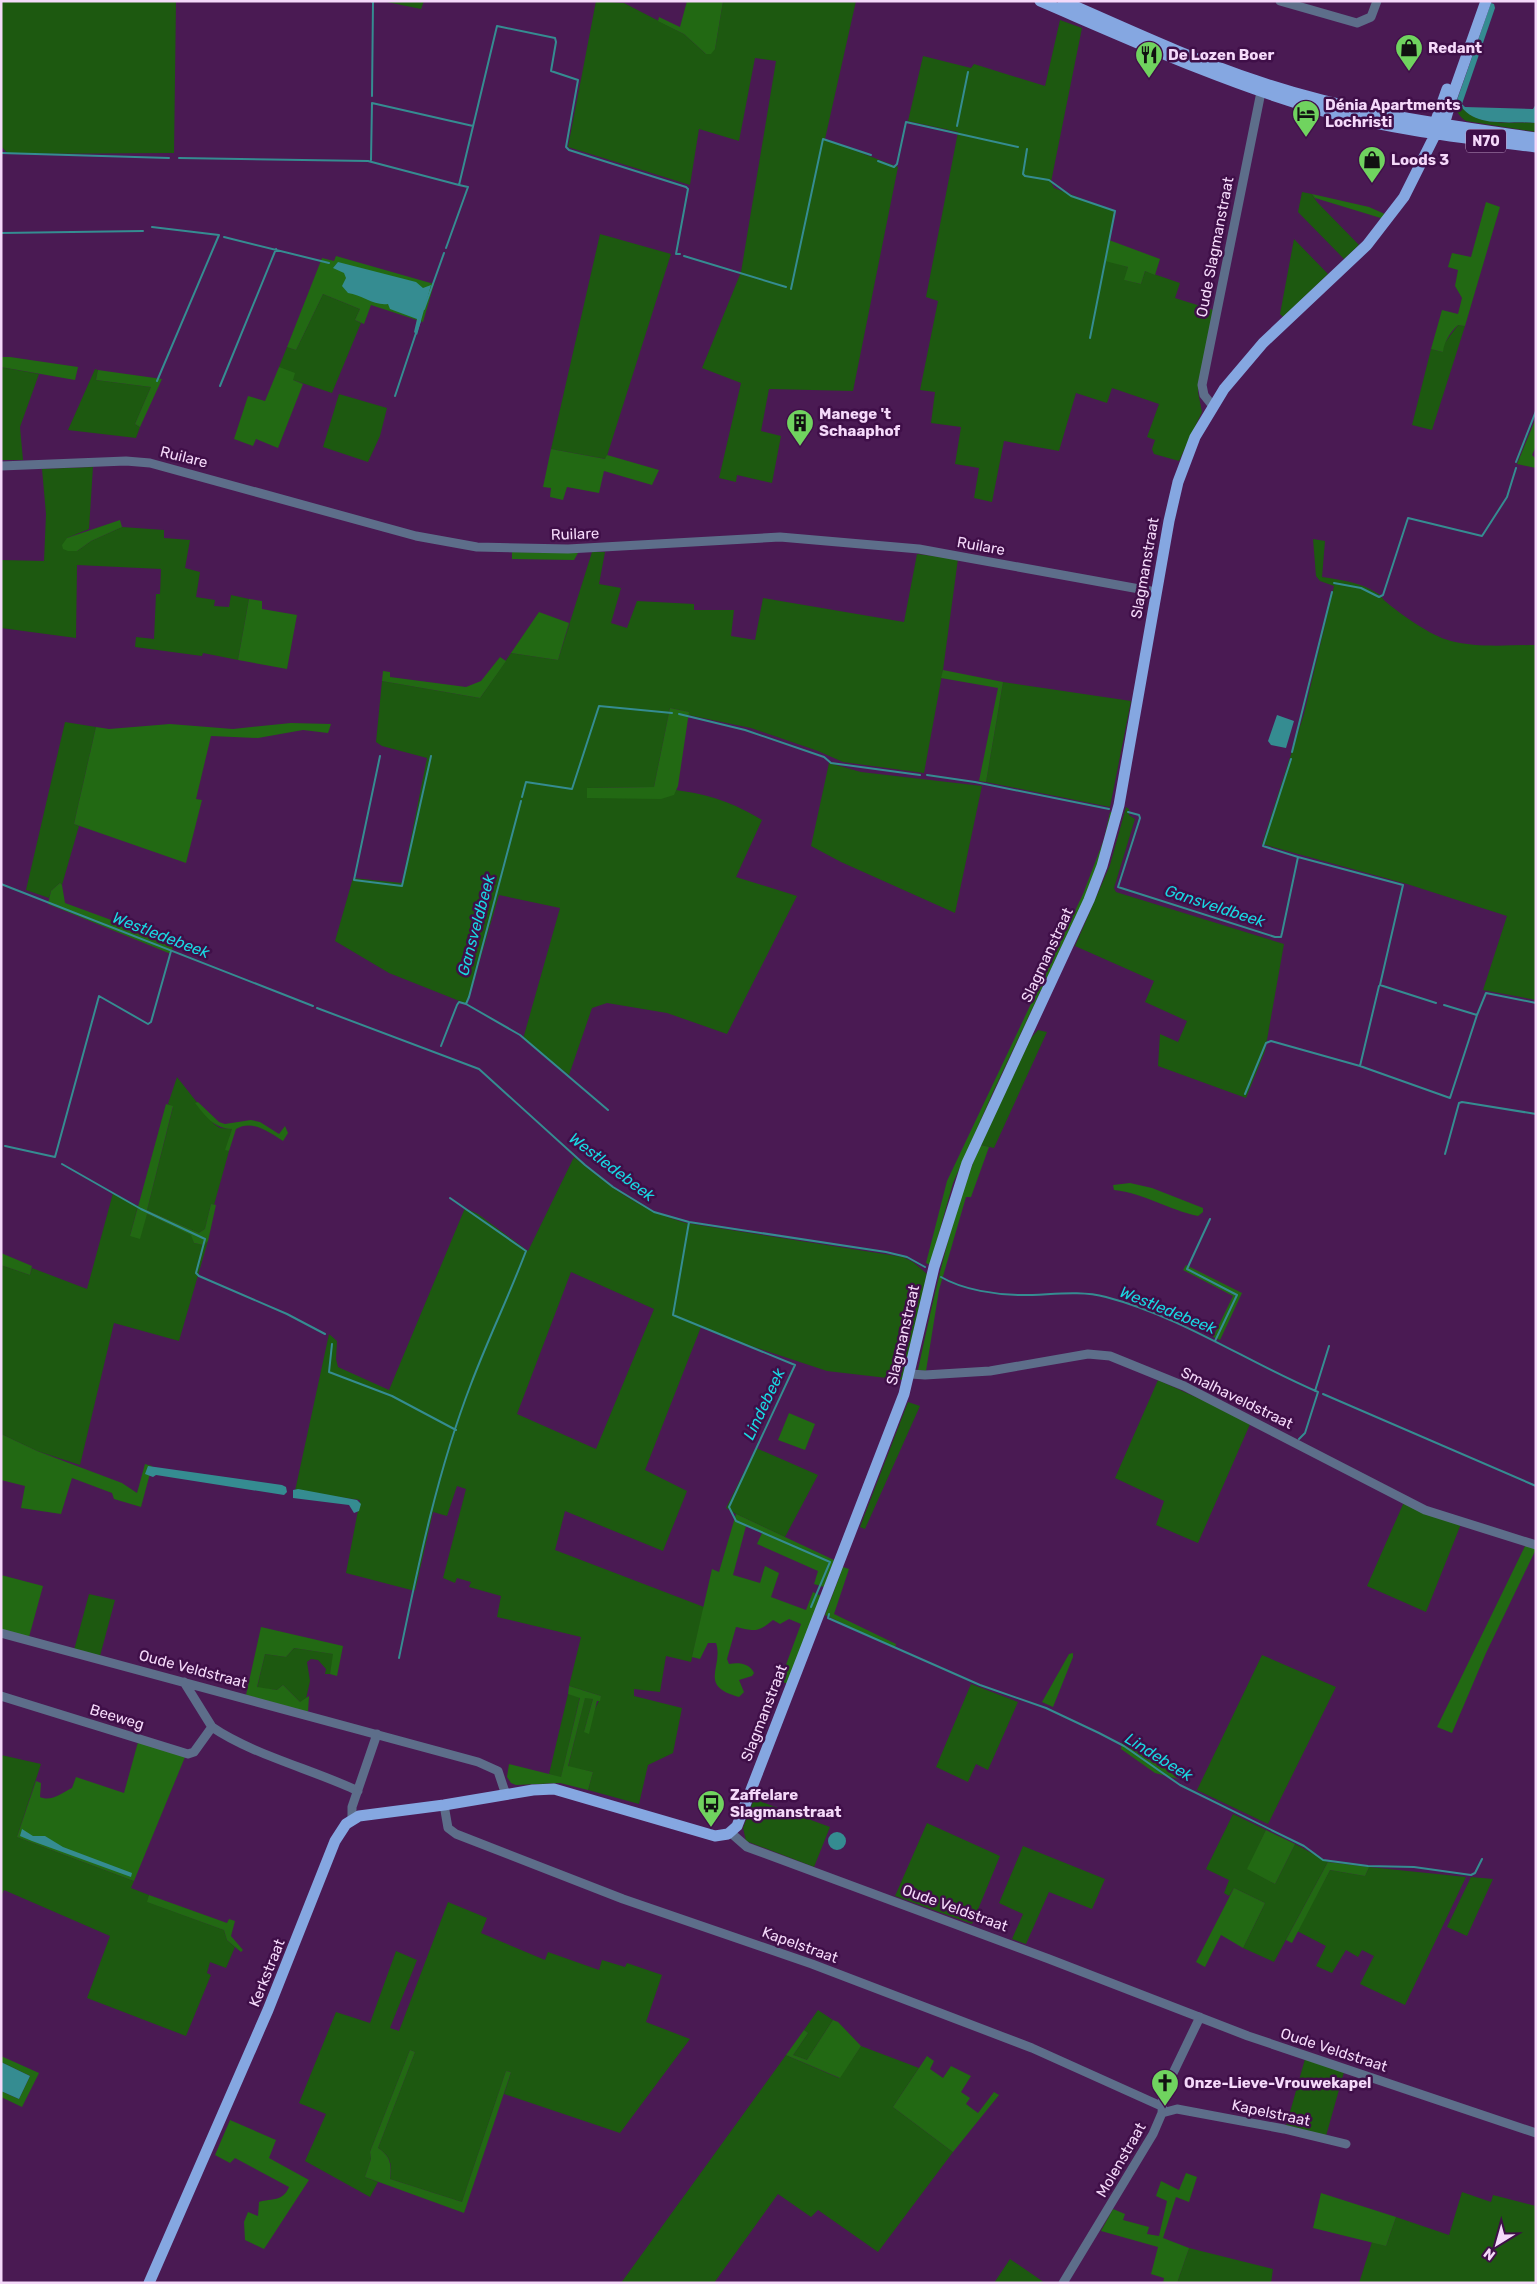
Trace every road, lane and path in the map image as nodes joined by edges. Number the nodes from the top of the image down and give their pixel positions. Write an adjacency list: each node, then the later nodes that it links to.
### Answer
1 (1040, 1): 7 (main road, N70)
2 (1063, 1): 8 (main road, N70)
3 (1280, 1): 4 (street)
4 (1376, 1)
5 (1480, 1): 8 (main road)
6 (1486, 1): 8 (main road)
7 (1261, 92): 8 (main road, N70); 11 (street, Oude Slagmanstraat)
8 (1438, 127): 9 (main road, N70); 10 (main road, N70); 11 (main road, Slagmanstraat)
9 (1536, 138)
10 (1536, 147)
11 (1212, 405): 13 (main road, Slagmanstraat)
12 (1, 466): 13 (street, Ruilare)
13 (1156, 592): 14 (main road, Slagmanstraat)
14 (910, 1374): 15 (street, Smalhaveldstraat); 25 (main road, Slagmanstraat)
15 (1536, 1545)
16 (1, 1633): 17 (street, Oude Veldstraat)
17 (184, 1682): 19 (street); 20 (street, Oude Veldstraat)
18 (1, 1696): 19 (street, Beeweg)
19 (212, 1727): 21 (street)
20 (377, 1734): 21 (street); 22 (street, Oude Veldstraat)
21 (358, 1791): 24 (street)
22 (506, 1795): 23 (main road); 25 (main road)
23 (444, 1805): 24 (main road); 27 (street, Kapelstraat)
24 (352, 1819): 30 (main road, Kerkstraat)
25 (731, 1833): 26 (street, Oude Veldstraat)
26 (1200, 2017): 27 (street, Molenstraat); 28 (street, Oude Veldstraat)
27 (1161, 2110): 29 (street, Kapelstraat); 31 (street, Molenstraat)
28 (1536, 2133)
29 (1346, 2144)
30 (149, 2283)
31 (1063, 2283)

